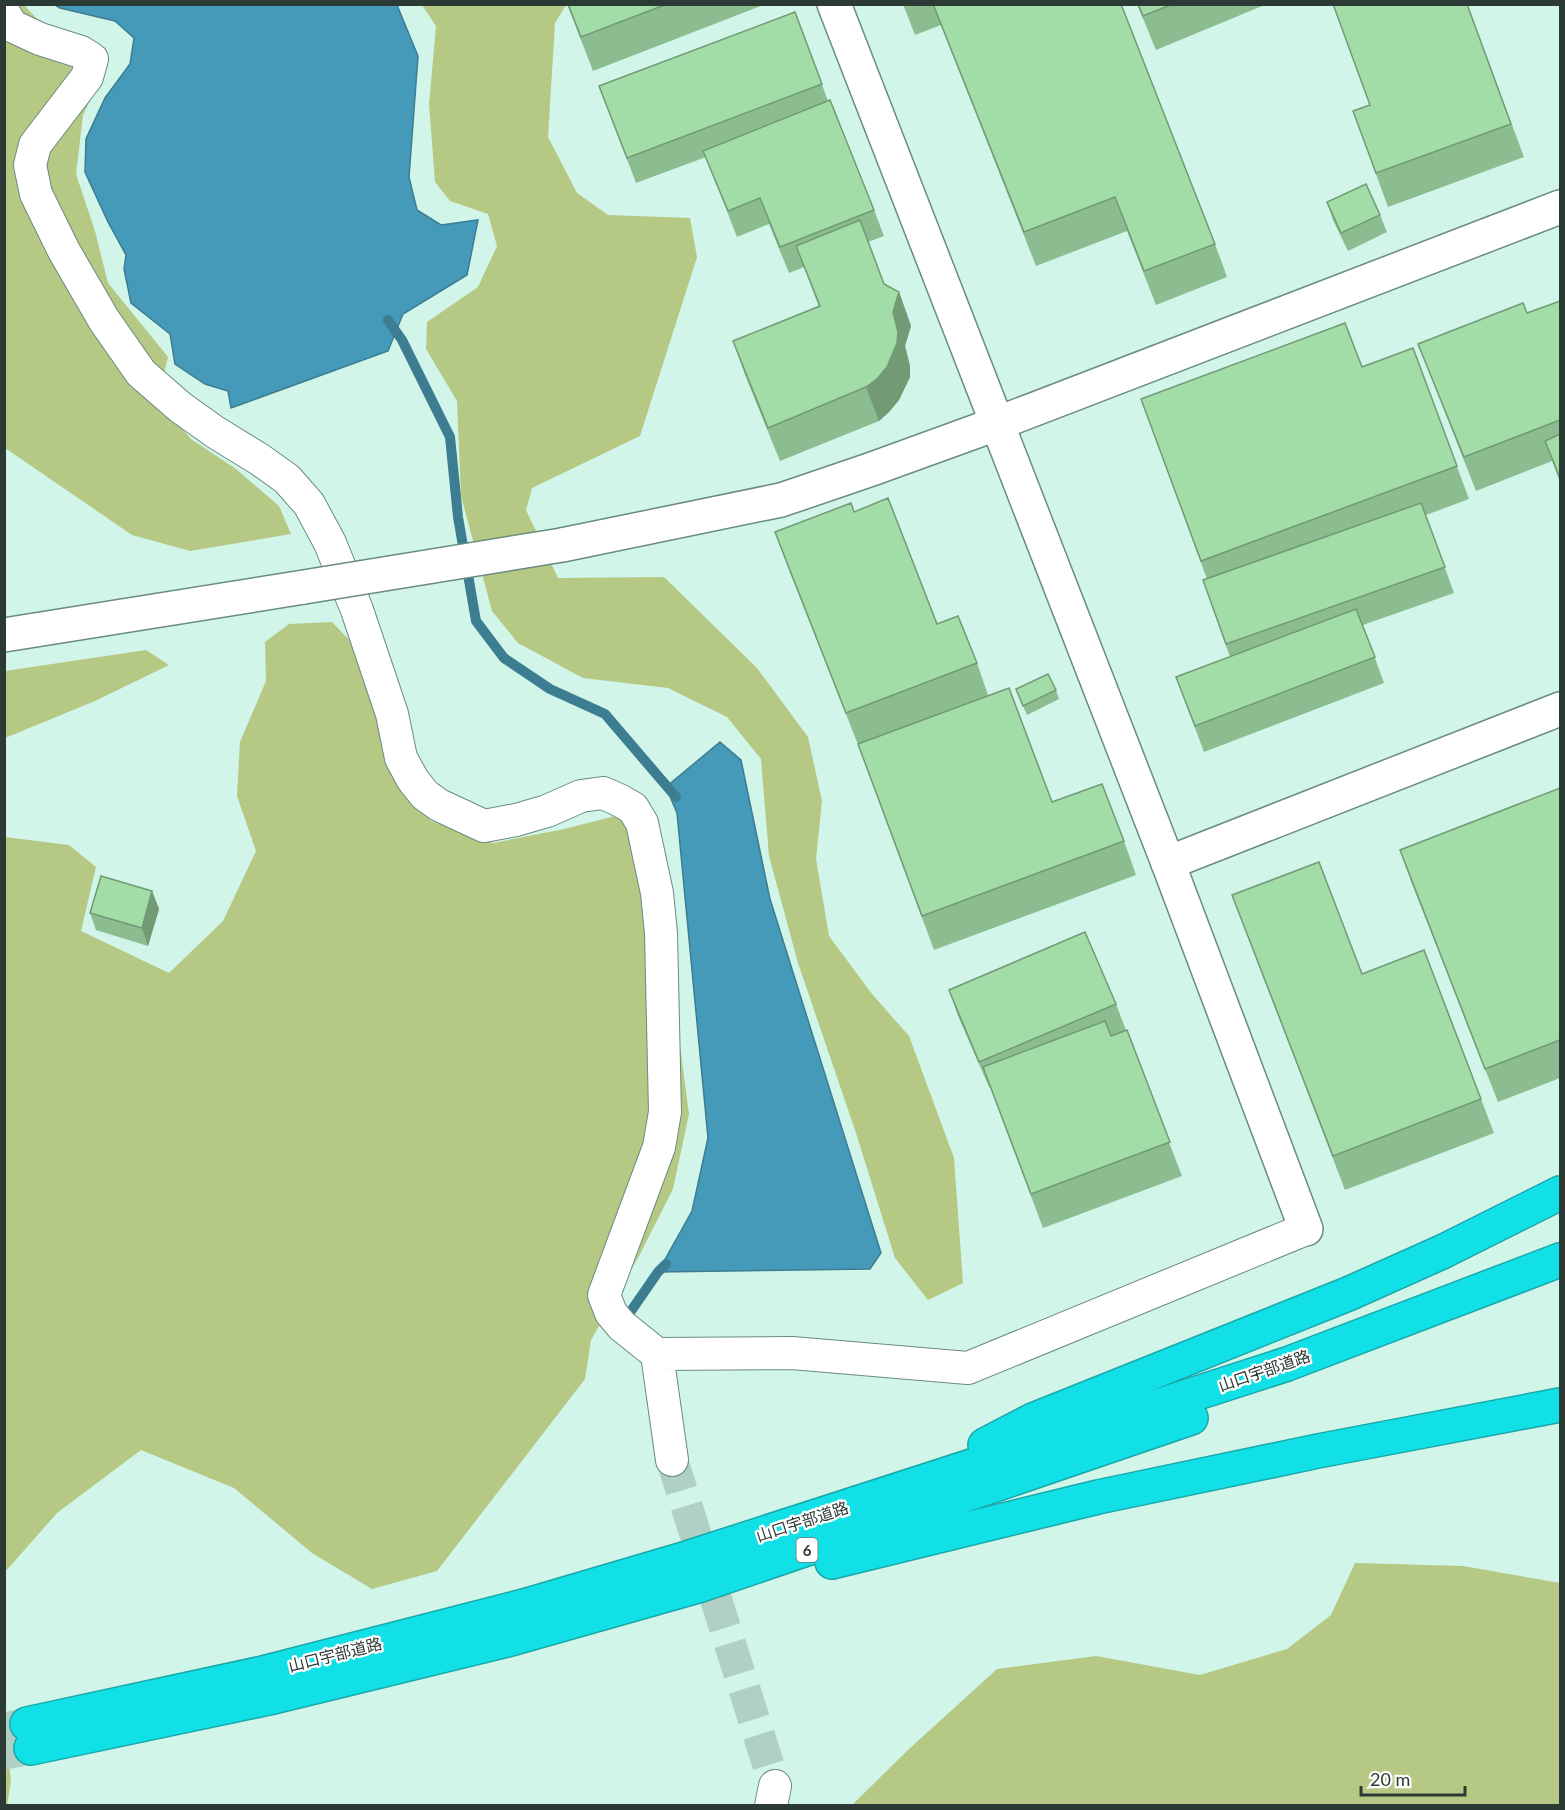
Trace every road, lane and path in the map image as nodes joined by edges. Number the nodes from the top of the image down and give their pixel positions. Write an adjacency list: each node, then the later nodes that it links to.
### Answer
1 (834, 4): 4 (street)
2 (4, 13): 12 (street)
3 (1560, 207): 4 (street)
4 (996, 424): 5 (street, bridge); 7 (street)
5 (4, 635)
6 (1560, 709): 7 (street)
7 (1168, 862): 9 (street)
8 (1560, 1193): 15 (highway)
9 (1306, 1229): 12 (street)
10 (1560, 1260): 15 (highway, 山口宇部道路 / 6)
11 (1560, 1280): 16 (highway, 山口宇部道路 / 6)
12 (657, 1354): 14 (street)
13 (1560, 1405): 16 (highway)
14 (672, 1460)
15 (907, 1487): 16 (highway, 山口宇部道路 / 6)
16 (698, 1586)

